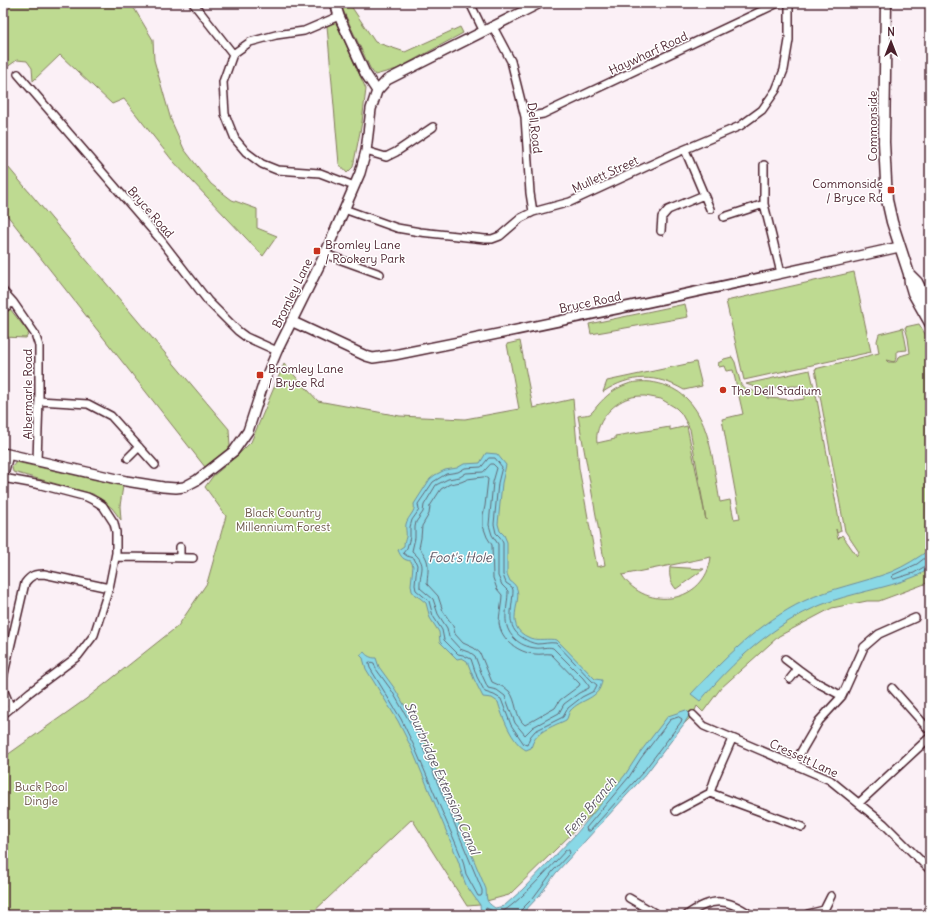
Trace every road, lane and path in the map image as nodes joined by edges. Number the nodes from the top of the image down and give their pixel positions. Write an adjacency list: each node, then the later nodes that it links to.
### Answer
1 (193, 3): 11 (street)
2 (335, 3): 8 (street)
3 (470, 3): 10 (street)
4 (540, 3): 9 (street, Bromley Lane)
5 (778, 3): 14 (street, Haywharf Road)
6 (789, 3): 16 (street, Mullett Street)
7 (886, 3): 27 (main road, Commonside)
8 (339, 16): 11 (street); 13 (street)
9 (493, 27): 10 (street, Bromley Lane); 14 (street, Dell Road)
10 (484, 32): 13 (street, Bromley Lane)
11 (233, 54): 19 (street)
12 (18, 74): 38 (street, Bryce Road)
13 (377, 91): 17 (street, Bromley Lane)
14 (525, 117): 24 (street, Dell Road)
15 (433, 127): 17 (street)
16 (685, 150): 20 (street); 24 (street, Mullett Street)
17 (366, 151): 19 (street, Bromley Lane)
18 (764, 164): 21 (street)
19 (354, 186): 22 (street, Bromley Lane)
20 (704, 195): 23 (street); 26 (street)
21 (764, 204): 25 (street); 30 (street)
22 (344, 209): 24 (street, Mullett Street); 28 (street, Bromley Lane)
23 (710, 209)
24 (533, 212)
25 (724, 217)
26 (661, 231)
27 (899, 247): 30 (street, Bryce Road); 31 (main road, Commonside)
28 (325, 254): 29 (street); 36 (street, Bromley Lane)
29 (380, 274)
30 (781, 274): 36 (street, Bryce Road)
31 (909, 274): 34 (main road); 37 (main road)
32 (3, 291): 33 (street, Albermarle Road)
33 (13, 302): 35 (street); 39 (street, Albermarle Road)
34 (930, 308)
35 (3, 309)
36 (292, 321): 38 (street, Bromley Lane)
37 (930, 323)
38 (277, 351): 43 (street, Bromley Lane)
39 (39, 401): 40 (street); 43 (street, Albermarle Road)
40 (139, 447): 42 (street); 44 (street)
41 (6, 454): 43 (street); 45 (street)
42 (128, 458)
43 (37, 461)
44 (155, 465)
45 (3, 478): 47 (street)
46 (180, 547): 48 (street)
47 (116, 557): 48 (street); 50 (street)
48 (180, 558): 49 (street)
49 (193, 558)
50 (109, 588): 54 (street); 59 (street)
51 (915, 618): 58 (street)
52 (786, 659): 53 (street)
53 (798, 669): 55 (street); 58 (street)
54 (3, 678)
55 (790, 679)
56 (892, 688): 62 (street)
57 (3, 689): 59 (street)
58 (842, 696): 65 (street)
59 (10, 708): 60 (street)
60 (3, 713)
61 (693, 715): 64 (street, Cressett Lane)
62 (930, 730)
63 (930, 737): 67 (street)
64 (732, 739): 65 (street, Cressett Lane); 66 (street)
65 (794, 764): 67 (street, Cressett Lane)
66 (710, 793): 68 (street); 69 (street)
67 (859, 803): 70 (street, Cressett Lane)
68 (676, 811)
69 (802, 828)
70 (930, 870)
71 (831, 896): 73 (street)
72 (629, 898): 75 (street)
73 (827, 912): 74 (street)
74 (808, 914)
75 (658, 915)
76 (687, 915): 77 (street)
77 (751, 915)

